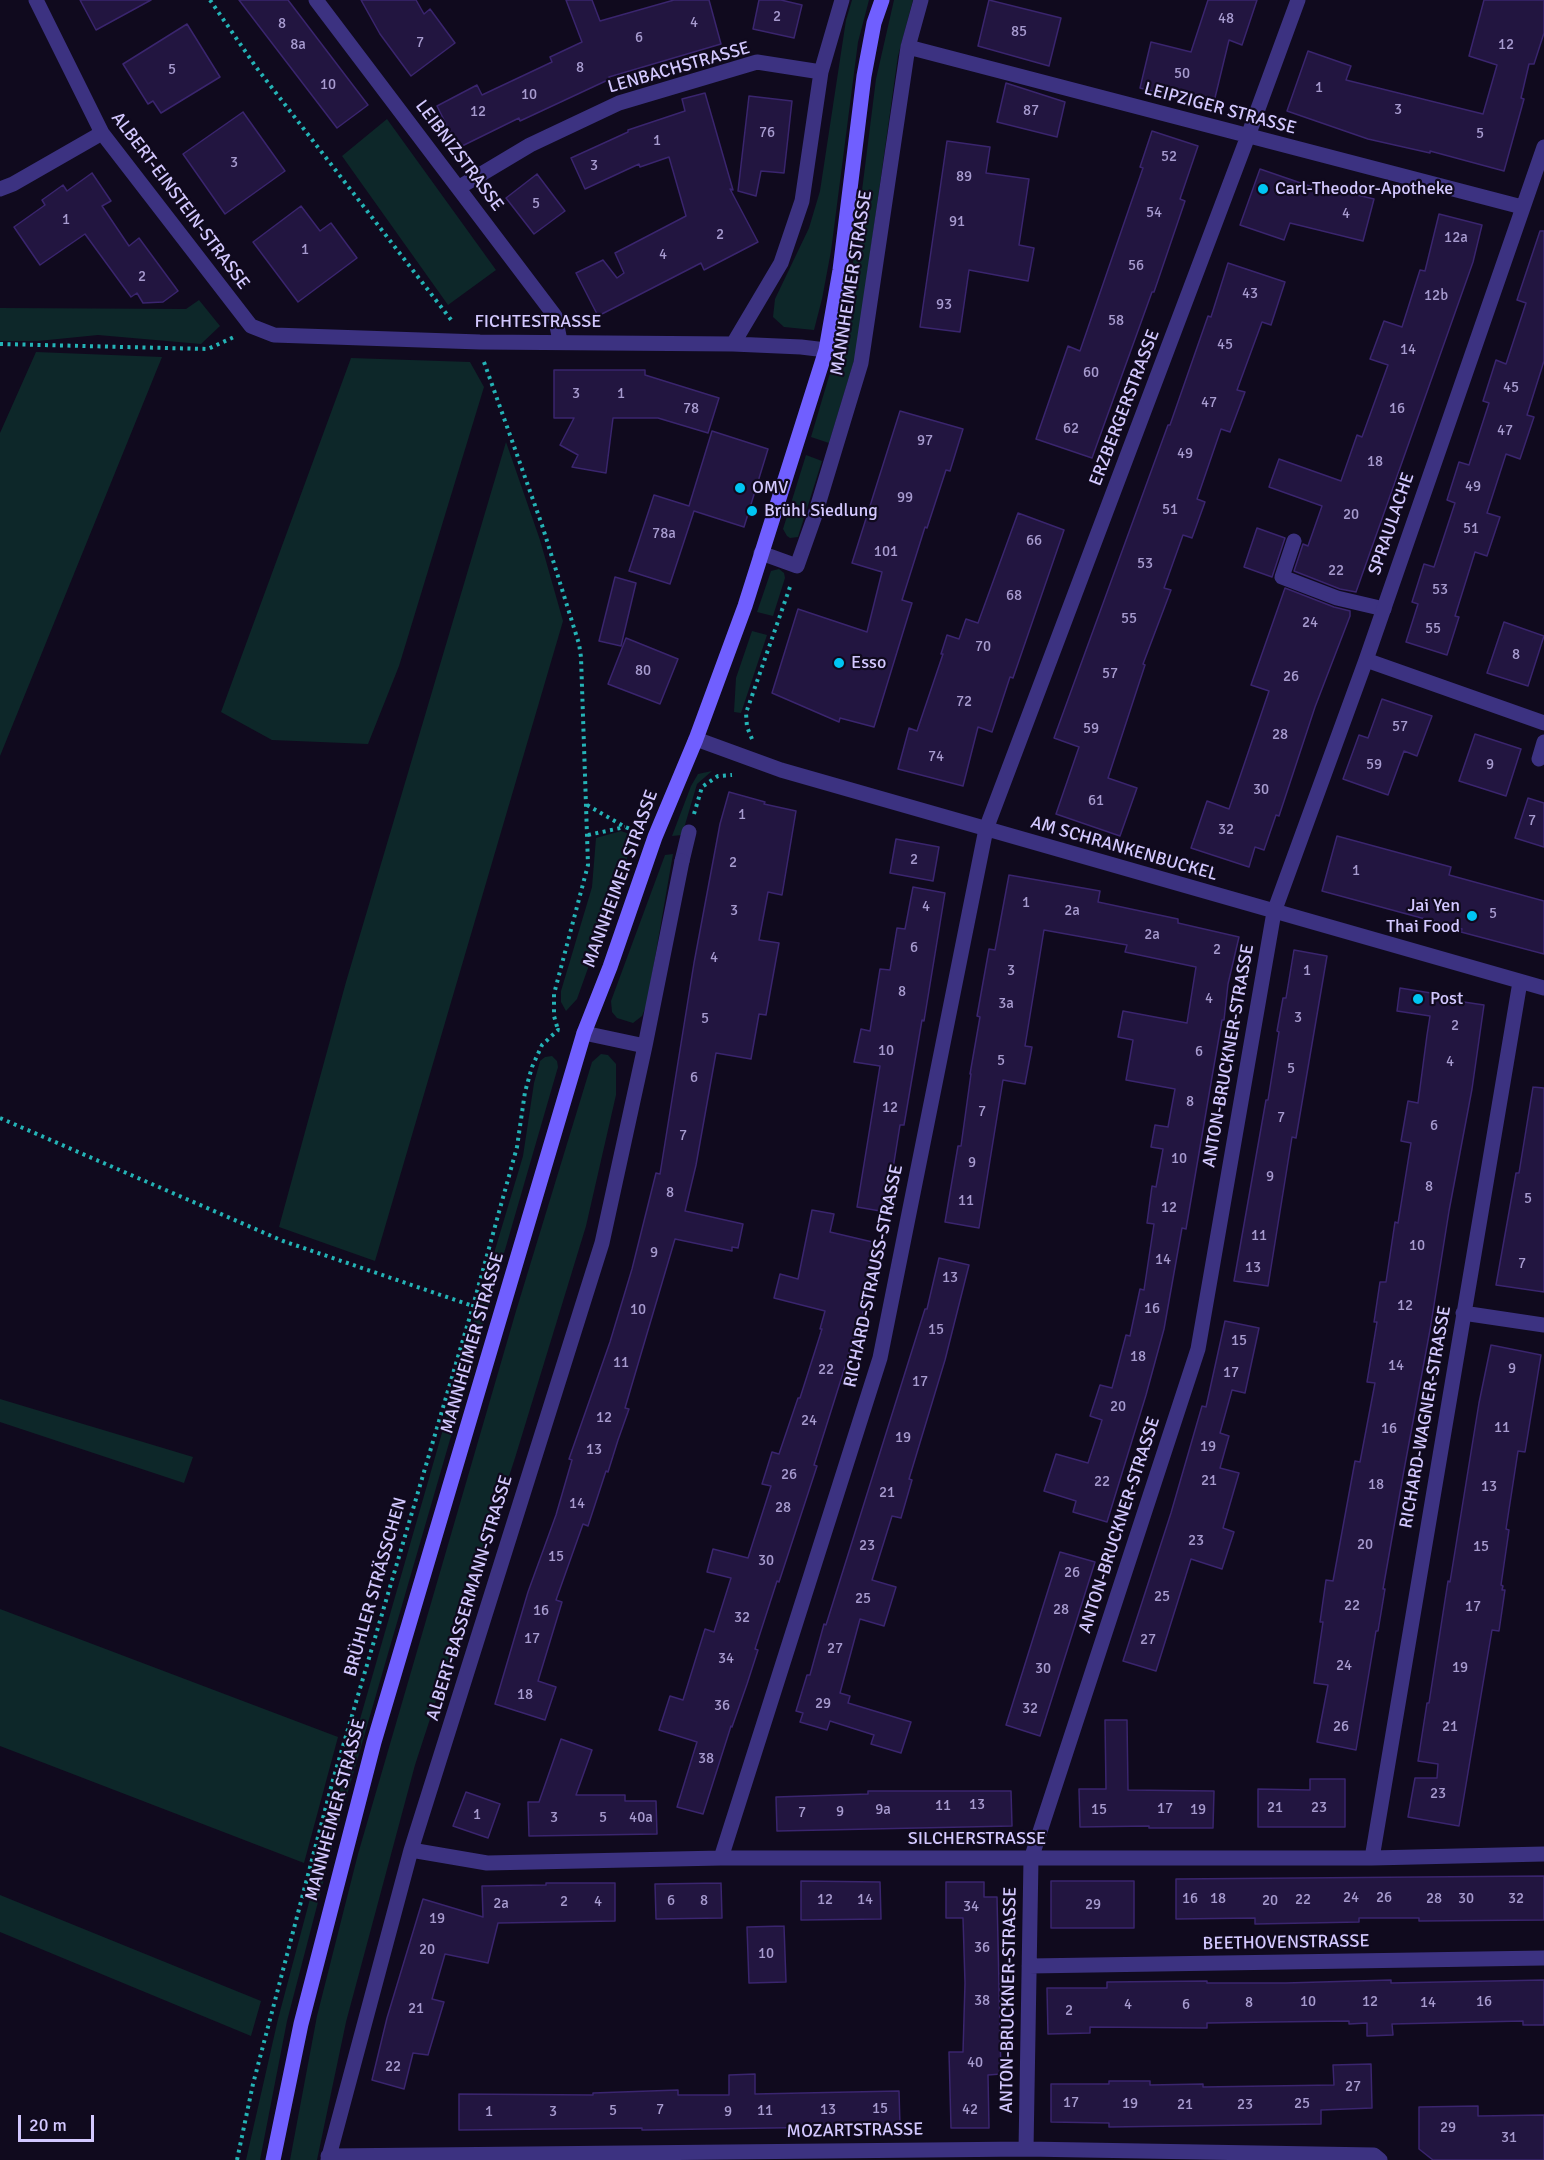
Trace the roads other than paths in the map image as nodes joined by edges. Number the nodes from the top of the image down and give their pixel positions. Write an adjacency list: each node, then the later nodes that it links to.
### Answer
1 (36, 0): 9 (street, ALBERT-EINSTEIN-STRASSE)
2 (316, 0): 12 (street, LEIBNIZSTRASSE)
3 (842, 0): 8 (street)
4 (882, 0): 18 (main road, MANNHEIMER STRASSE)
5 (921, 0): 7 (street, MANNHEIMER STRASSE)
6 (1298, 0): 10 (street, ERZBERGERSTRASSE)
7 (908, 47): 10 (street, LEIPZIGER STRASSE); 20 (street, MANNHEIMER STRASSE)
8 (821, 72): 12 (street, LENBACHSTRASSE); 17 (street)
9 (102, 133): 13 (street); 15 (street, ALBERT-EINSTEIN-STRASSE)
10 (1248, 136): 14 (street, LEIPZIGER STRASSE); 27 (street, ERZBERGERSTRASSE)
11 (1544, 147): 14 (street, SPRAULACHE)
12 (458, 188): 16 (street, LEIBNIZSTRASSE)
13 (0, 189)
14 (1522, 207): 21 (street, SPRAULACHE)
15 (251, 326): 16 (street, FICHTESTRASSE)
16 (560, 341): 17 (street, FICHTESTRASSE)
17 (733, 344): 18 (street, FICHTESTRASSE)
18 (826, 350): 20 (main road, MANNHEIMER STRASSE)
19 (1294, 541): 21 (street)
20 (761, 553): 24 (main road, MANNHEIMER STRASSE)
21 (1384, 609): 22 (street, SPRAULACHE)
22 (1366, 660): 23 (street); 29 (street, SPRAULACHE)
23 (1544, 723)
24 (696, 739): 27 (street, AM SCHRANKENBUCKEL); 32 (main road, MANNHEIMER STRASSE)
25 (1544, 742): 26 (street)
26 (1539, 759)
27 (986, 829): 29 (street, AM SCHRANKENBUCKEL); 38 (street, RICHARD-STRAUSS-STRASSE)
28 (689, 832): 33 (street, ALBERT-BASSERMANN-STRASSE)
29 (1274, 912): 30 (street, AM SCHRANKENBUCKEL); 40 (street, ANTON-BRUCKNER-STRASSE)
30 (1520, 982): 31 (street, AM SCHRANKENBUCKEL); 34 (street, RICHARD-WAGNER-STRASSE)
31 (1544, 988)
32 (584, 1033): 33 (street); 45 (main road, MANNHEIMER STRASSE)
33 (645, 1046): 36 (street, ALBERT-BASSERMANN-STRASSE)
34 (1463, 1312): 35 (street); 39 (street, RICHARD-WAGNER-STRASSE)
35 (1544, 1324)
36 (411, 1850): 38 (street, SILCHERSTRASSE); 44 (street, ALBERT-BASSERMANN-STRASSE)
37 (1544, 1854): 39 (street, SILCHERSTRASSE)
38 (722, 1858): 40 (street, SILCHERSTRASSE)
39 (1372, 1858): 40 (street, SILCHERSTRASSE)
40 (1031, 1859): 42 (street, ANTON-BRUCKNER-STRASSE)
41 (1544, 1958): 42 (street, BEETHOVENSTRASSE)
42 (1029, 1966): 43 (street, ANTON-BRUCKNER-STRASSE)
43 (1026, 2149): 44 (street, MOZARTSTRASSE); 46 (street, MOZARTSTRASSE)
44 (328, 2158)
45 (273, 2160)
46 (1380, 2160)

